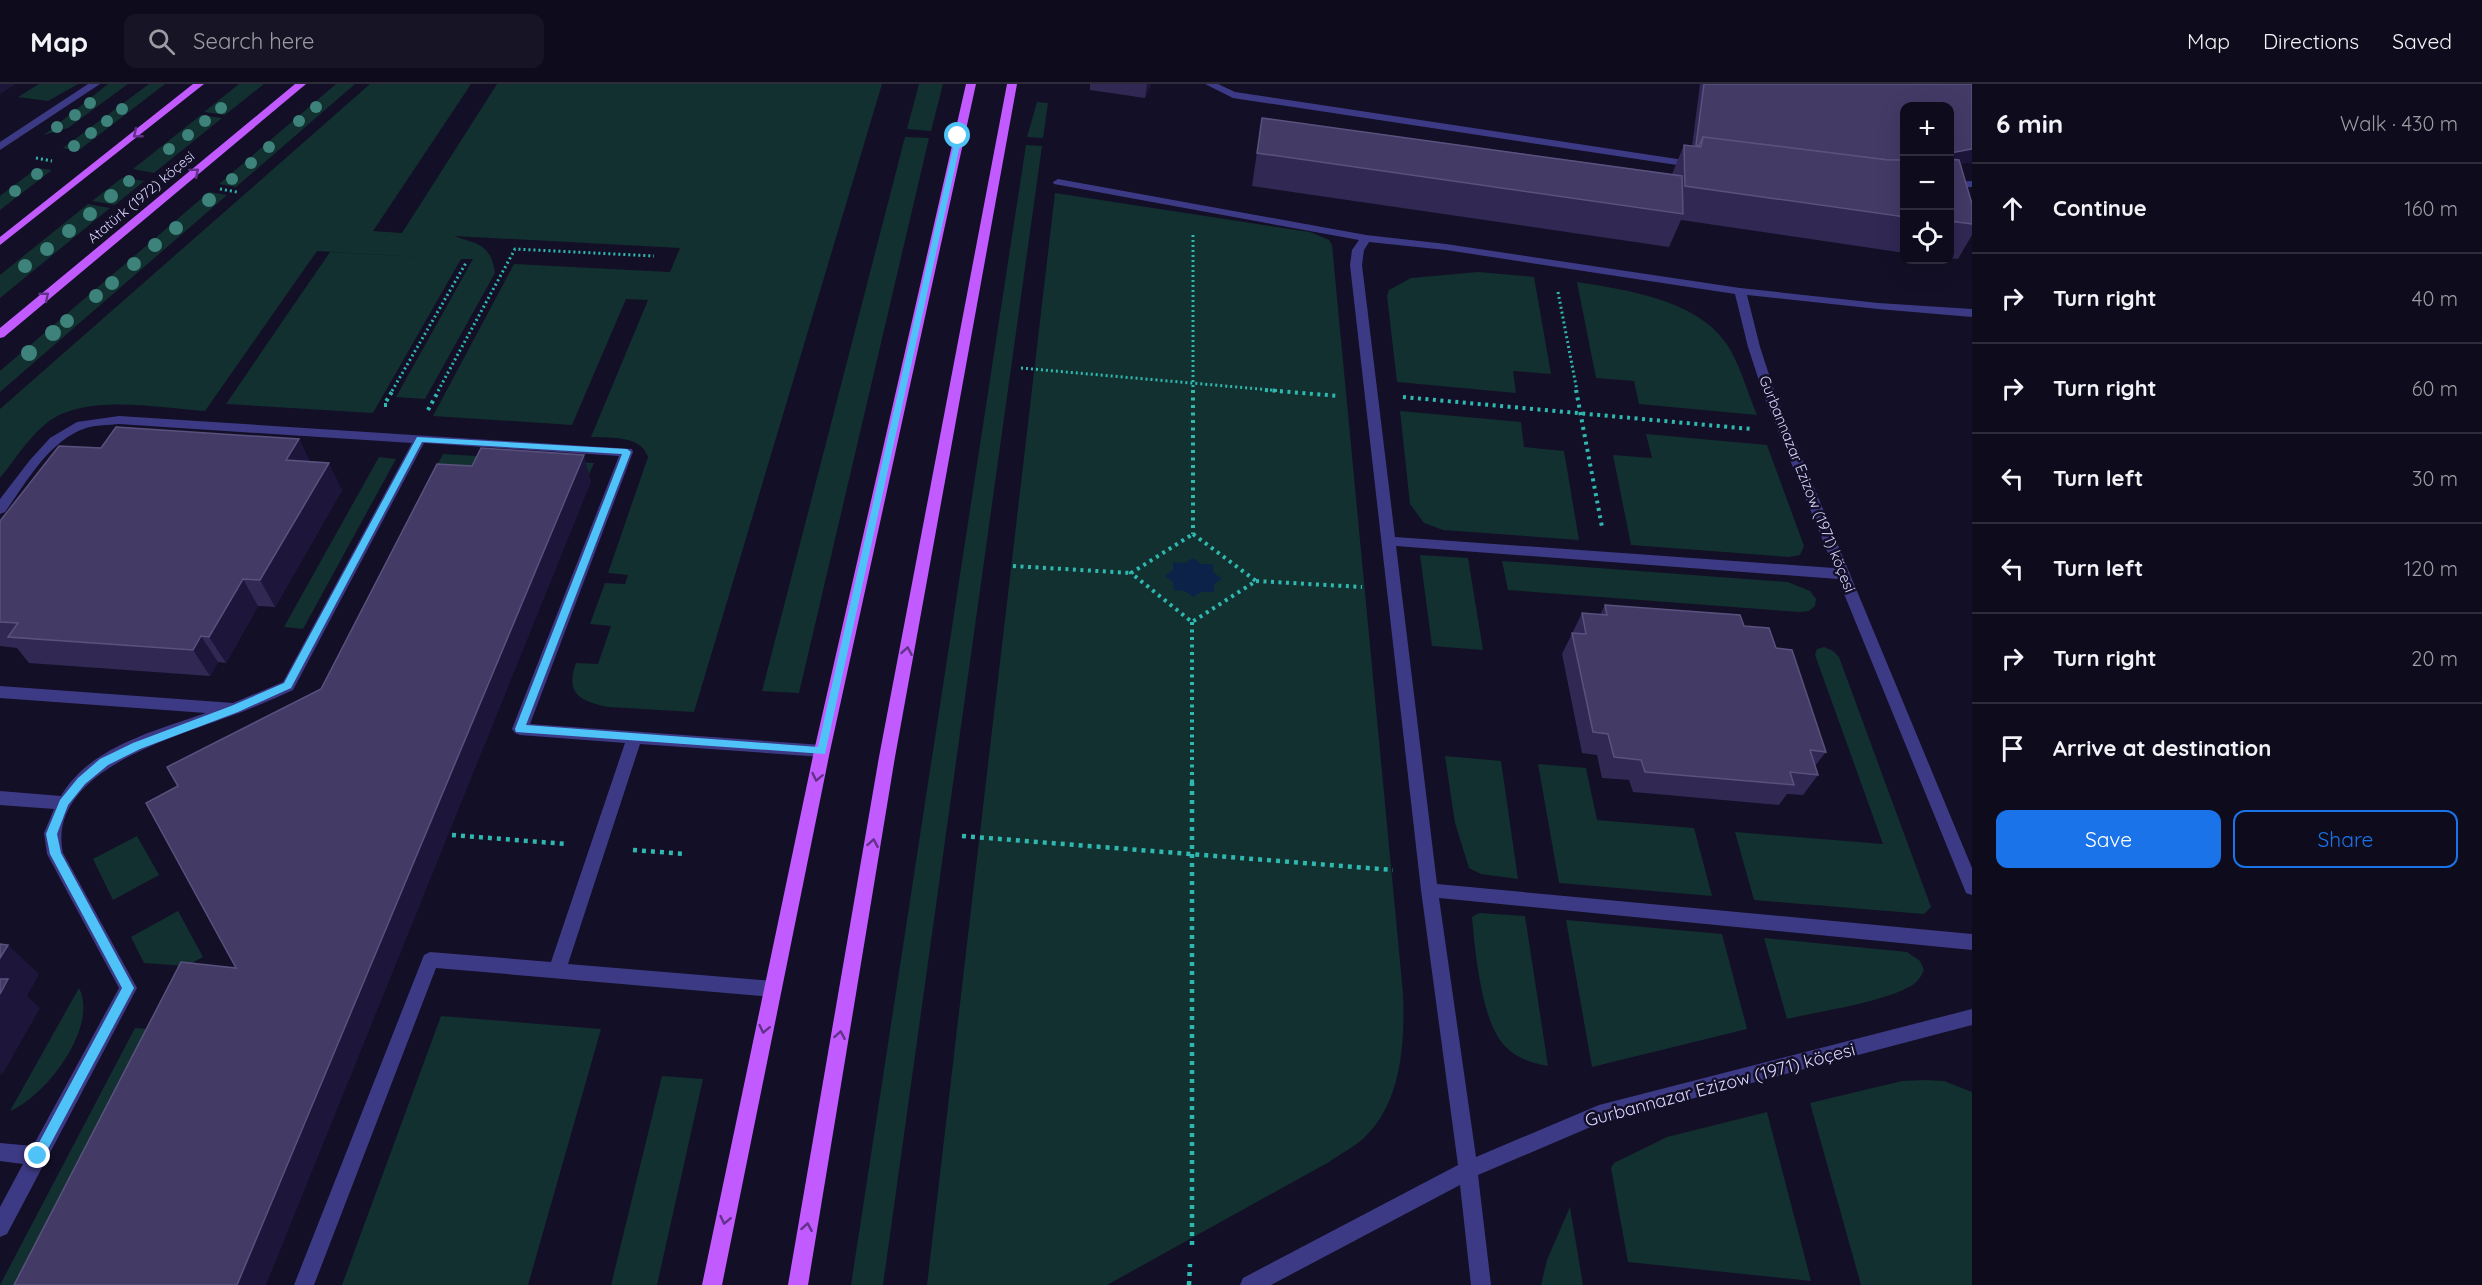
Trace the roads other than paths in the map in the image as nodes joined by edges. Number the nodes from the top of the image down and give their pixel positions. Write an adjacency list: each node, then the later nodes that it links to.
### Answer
1 (95, 84): 7 (street)
2 (199, 84): 13 (main road, one-way to 13)
3 (301, 84): 16 (main road, Atatürk (1972) köçesi, one-way to 3)
4 (971, 84): 24 (main road)
5 (1012, 84): 39 (main road, one-way to 5)
6 (1210, 84): 8 (street)
7 (0, 147)
8 (1714, 168)
9 (1058, 182): 12 (street)
10 (1972, 184): 11 (street)
11 (1954, 185)
12 (1366, 238): 14 (street); 19 (street)
13 (0, 242)
14 (1740, 291): 15 (street); 20 (street, Gurbannazar Ezizow (1971) köçesi)
15 (1972, 313)
16 (0, 334)
17 (420, 439): 18 (street); 22 (street); 23 (street)
18 (0, 509)
19 (1388, 541): 20 (street); 28 (street)
20 (1842, 574): 27 (street, Gurbannazar Ezizow (1971) köçesi)
21 (0, 692): 22 (street)
22 (234, 709): 26 (street)
23 (634, 738): 24 (street); 30 (street)
24 (822, 752): 31 (main road, one-way to 31)
25 (0, 798): 26 (street)
26 (63, 803): 34 (street)
27 (1972, 888)
28 (1429, 890): 29 (street); 35 (street)
29 (1972, 942)
30 (557, 971): 31 (street); 37 (street)
31 (773, 989): 38 (main road, one-way to 38)
32 (1972, 1017): 35 (street, Gurbannazar Ezizow (1971) köçesi)
33 (0, 1152): 34 (street)
34 (38, 1156): 36 (street)
35 (1468, 1170): 40 (street, Gurbannazar Ezizow (1971) köçesi); 41 (street)
36 (0, 1227)
37 (304, 1285)
38 (712, 1285)
39 (798, 1285)
40 (1250, 1285)
41 (1481, 1285)

